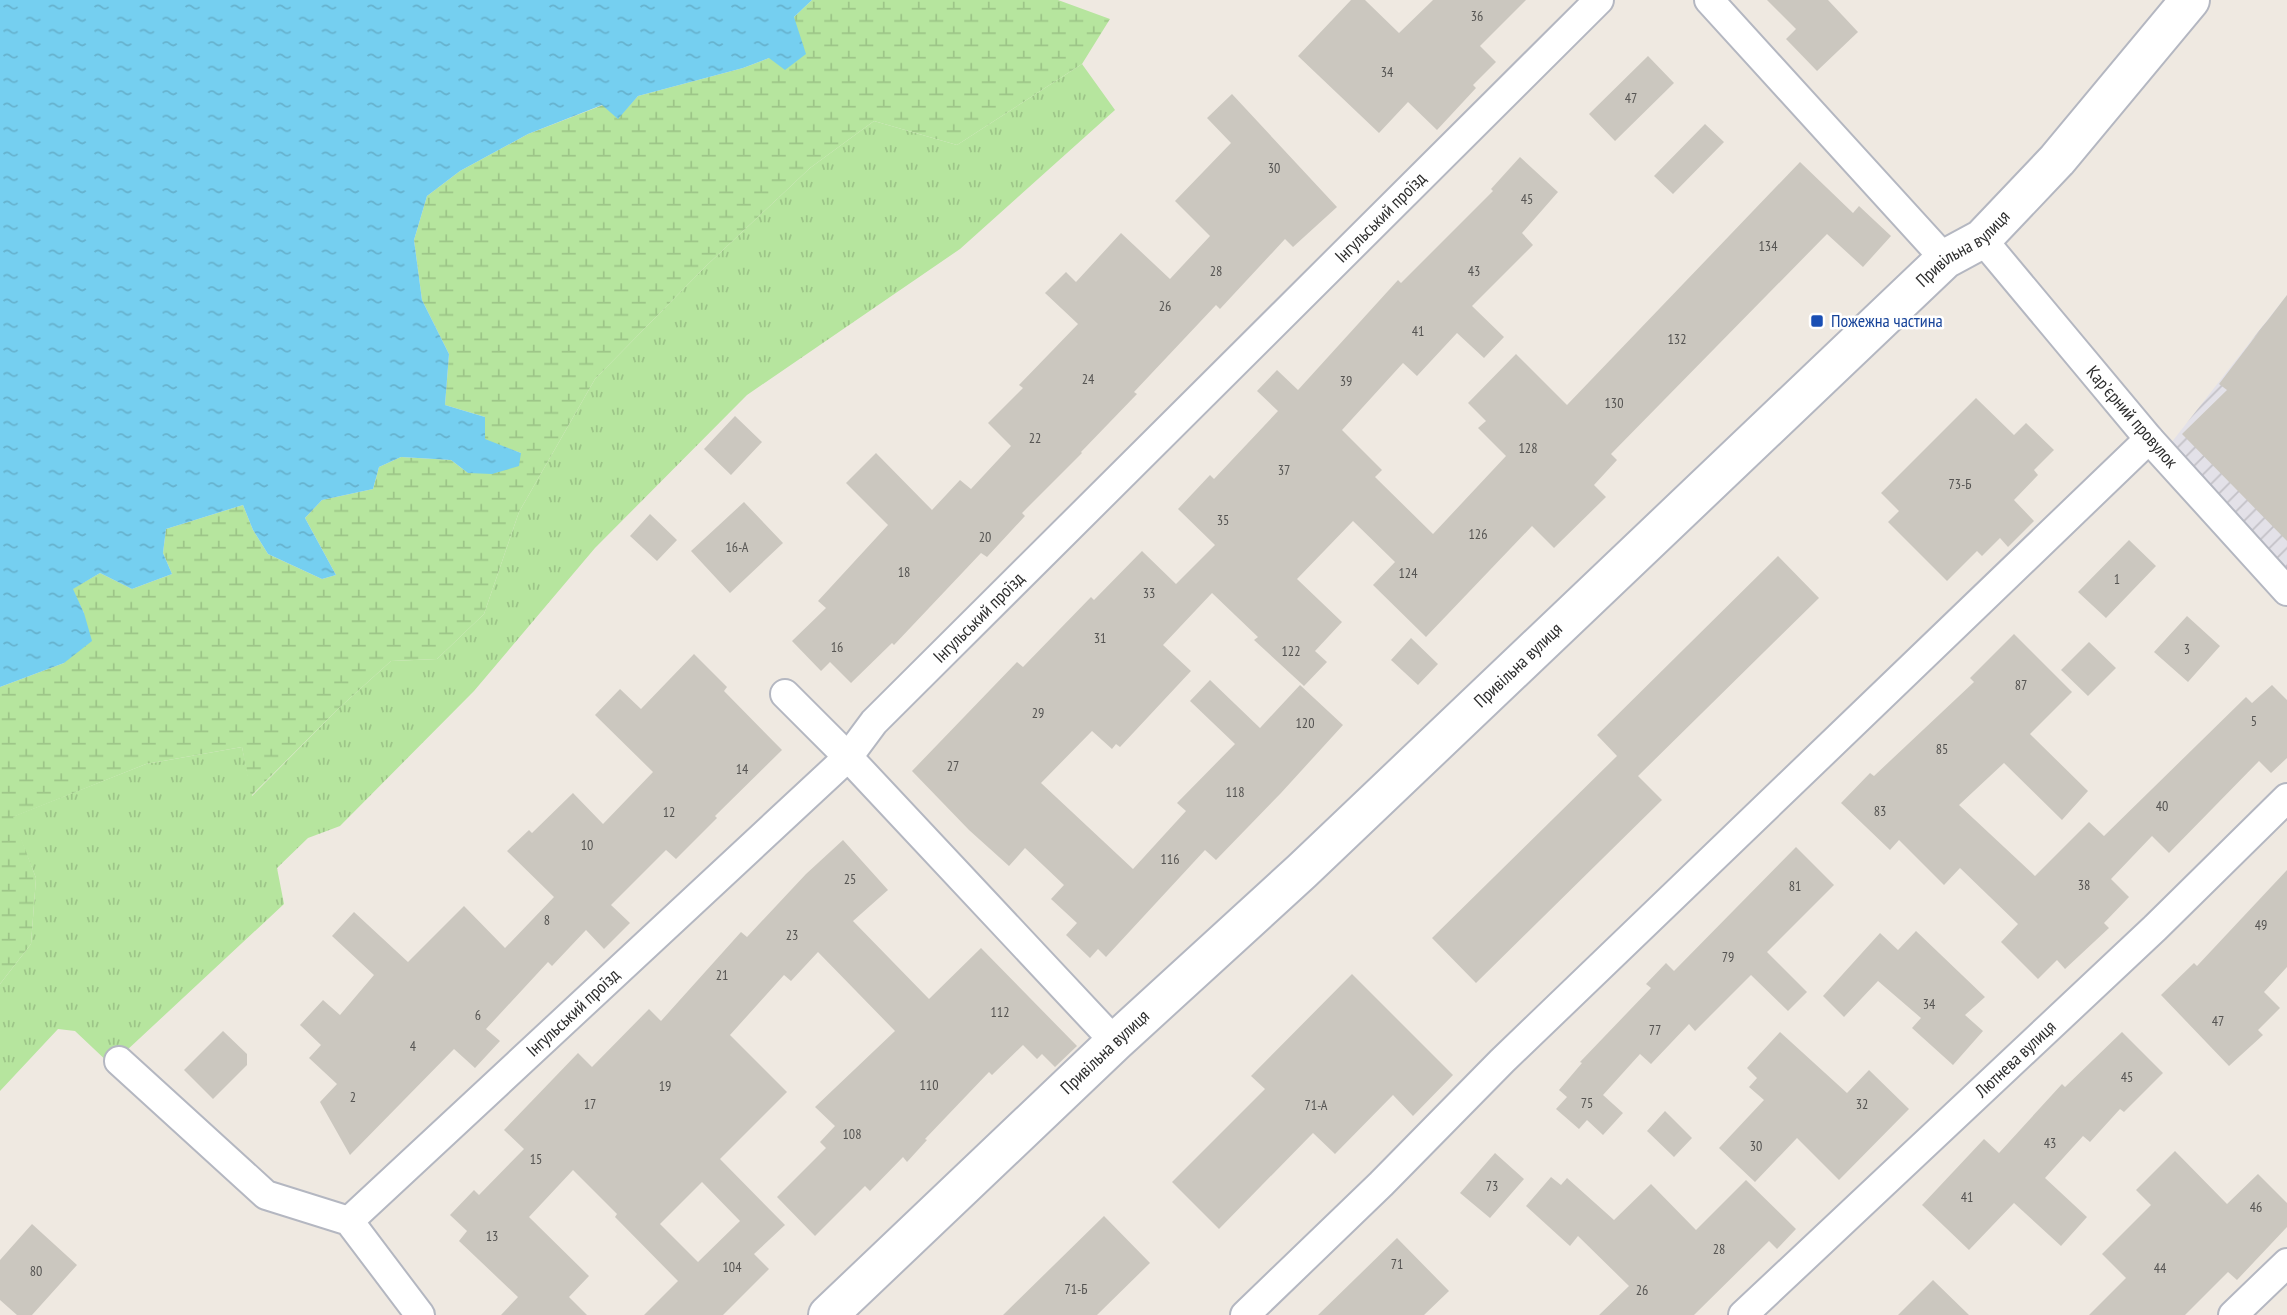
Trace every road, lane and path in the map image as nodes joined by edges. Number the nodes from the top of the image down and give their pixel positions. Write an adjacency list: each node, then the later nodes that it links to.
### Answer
1 (1599, 0): 9 (street, Інгульський проїзд)
2 (1709, 0): 5 (street)
3 (2190, 0): 4 (street, Привільна вулиця)
4 (1982, 239): 5 (street, Привільна вулиця); 6 (street, Карʼєрний провулок)
5 (1945, 259): 11 (street, Привільна вулиця)
6 (2149, 439): 7 (street, Карʼєрний провулок); 17 (street)
7 (2287, 591)
8 (785, 694): 9 (street)
9 (848, 757): 11 (street); 13 (street, Інгульський проїзд)
10 (2287, 798): 18 (street, Лютнева вулиця)
11 (1115, 1042): 16 (street, Привільна вулиця)
12 (119, 1061): 13 (street)
13 (349, 1222): 15 (street)
14 (2287, 1263): 19 (street)
15 (420, 1315)
16 (828, 1315)
17 (1245, 1315)
18 (1743, 1315)
19 (2233, 1315)

